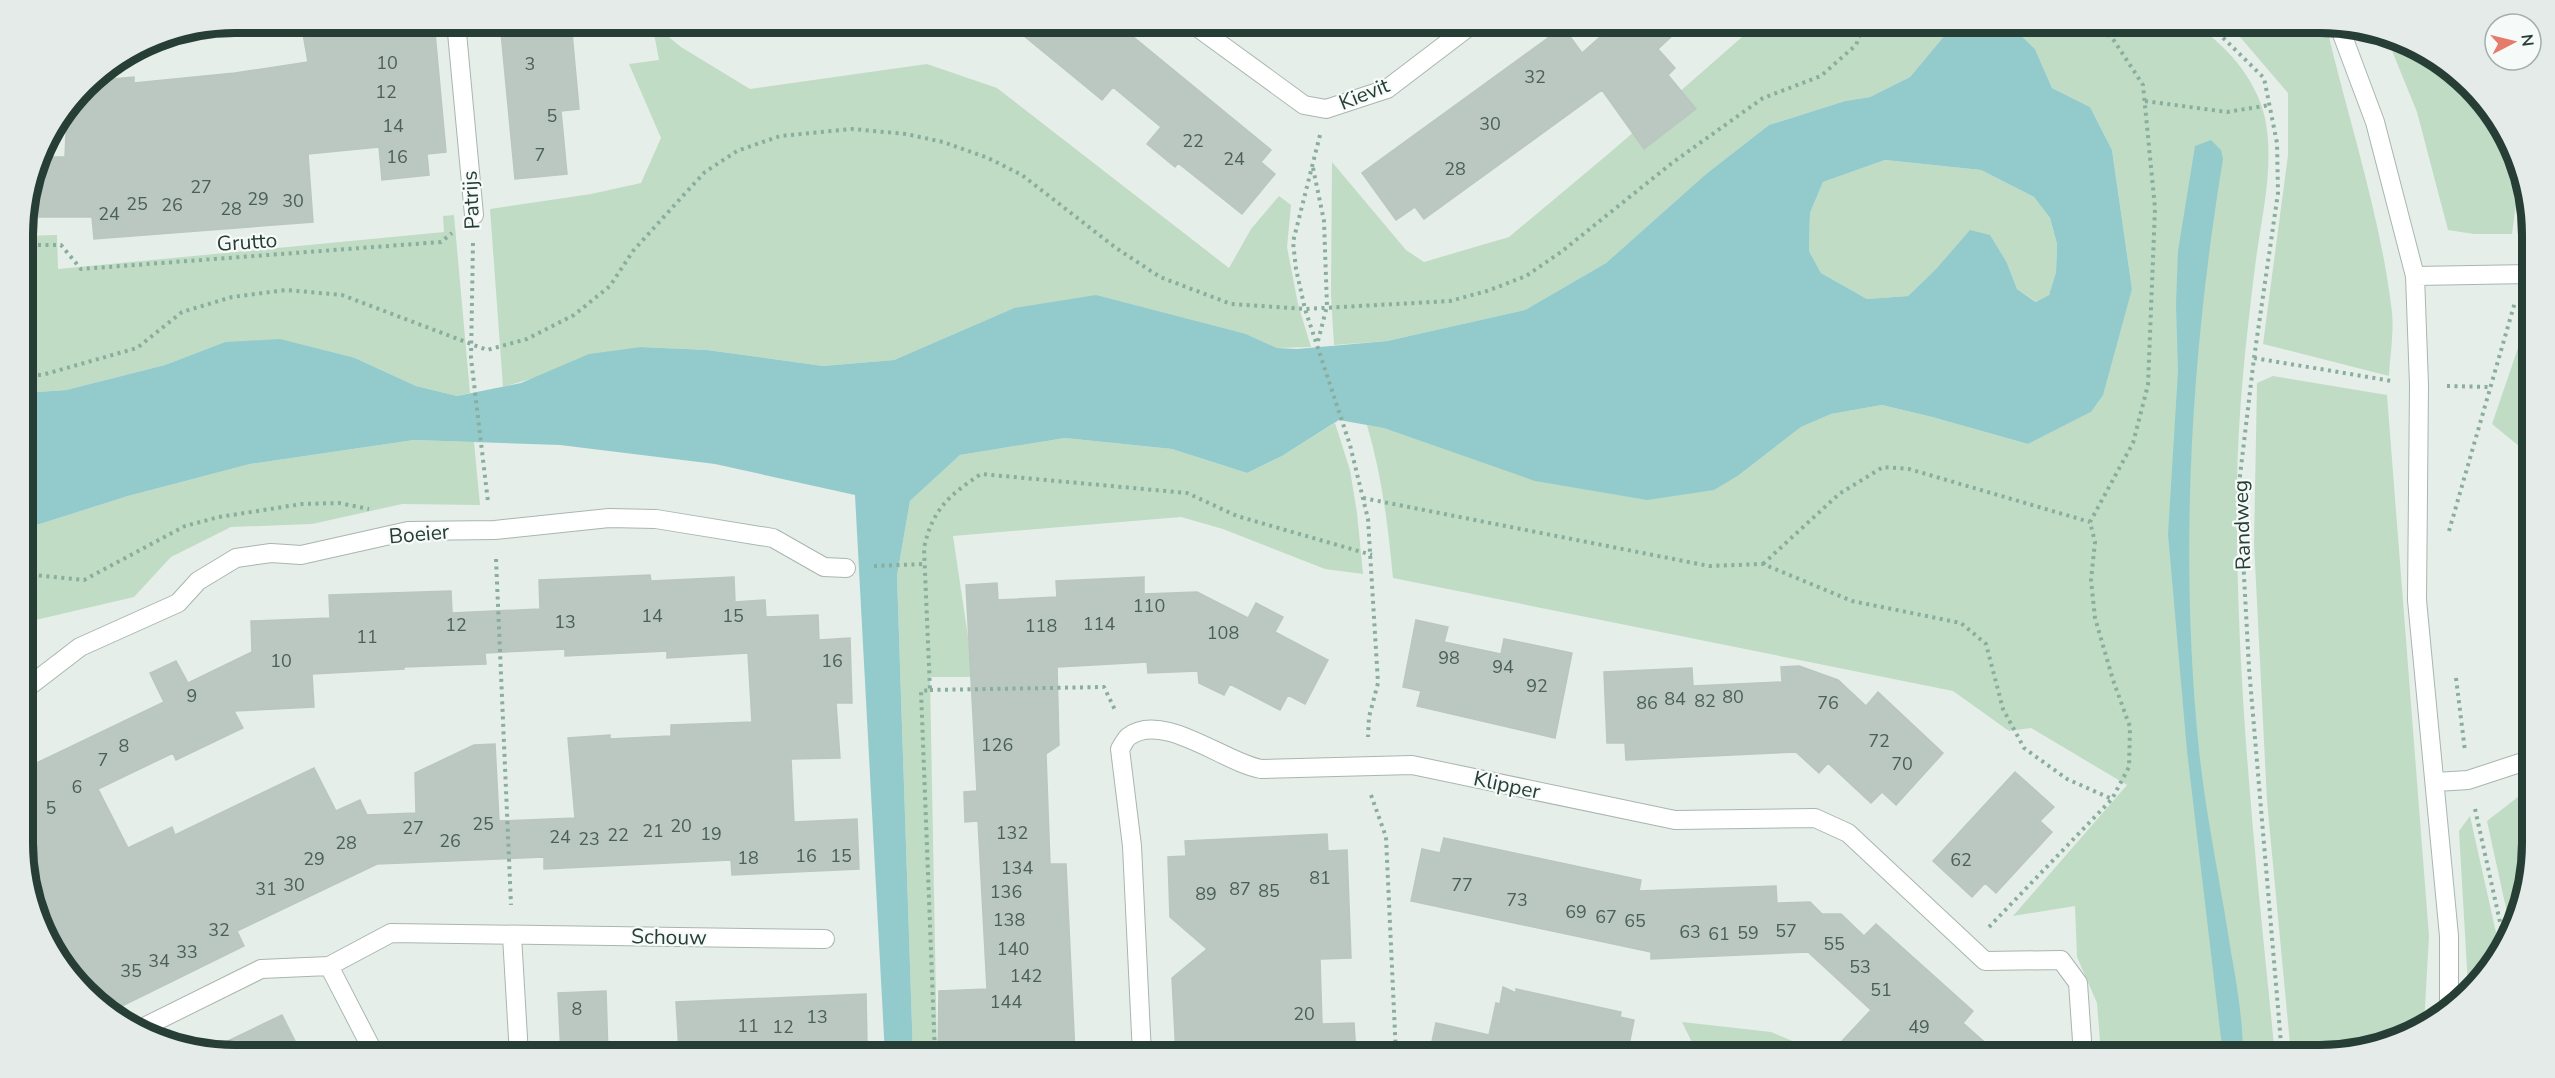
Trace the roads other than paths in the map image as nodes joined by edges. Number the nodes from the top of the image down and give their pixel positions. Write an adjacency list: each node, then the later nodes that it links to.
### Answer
1 (457, 33): 5 (street, Patrijs)
2 (1205, 33): 3 (street, Kievit)
3 (1461, 33)
4 (2342, 34): 7 (street)
5 (474, 215)
6 (2522, 274): 7 (street)
7 (2415, 276): 11 (street)
8 (846, 568): 9 (street, Boeier)
9 (33, 683)
10 (2522, 762): 11 (street)
11 (2436, 782): 15 (street)
12 (512, 936): 13 (street, Schouw); 14 (street, Schouw); 18 (street)
13 (825, 939)
14 (329, 966): 16 (street, Schouw); 17 (street)
15 (2449, 998)
16 (148, 1025)
17 (370, 1045)
18 (518, 1045)
19 (1142, 1045): 20 (street, Klipper)
20 (2082, 1045)

